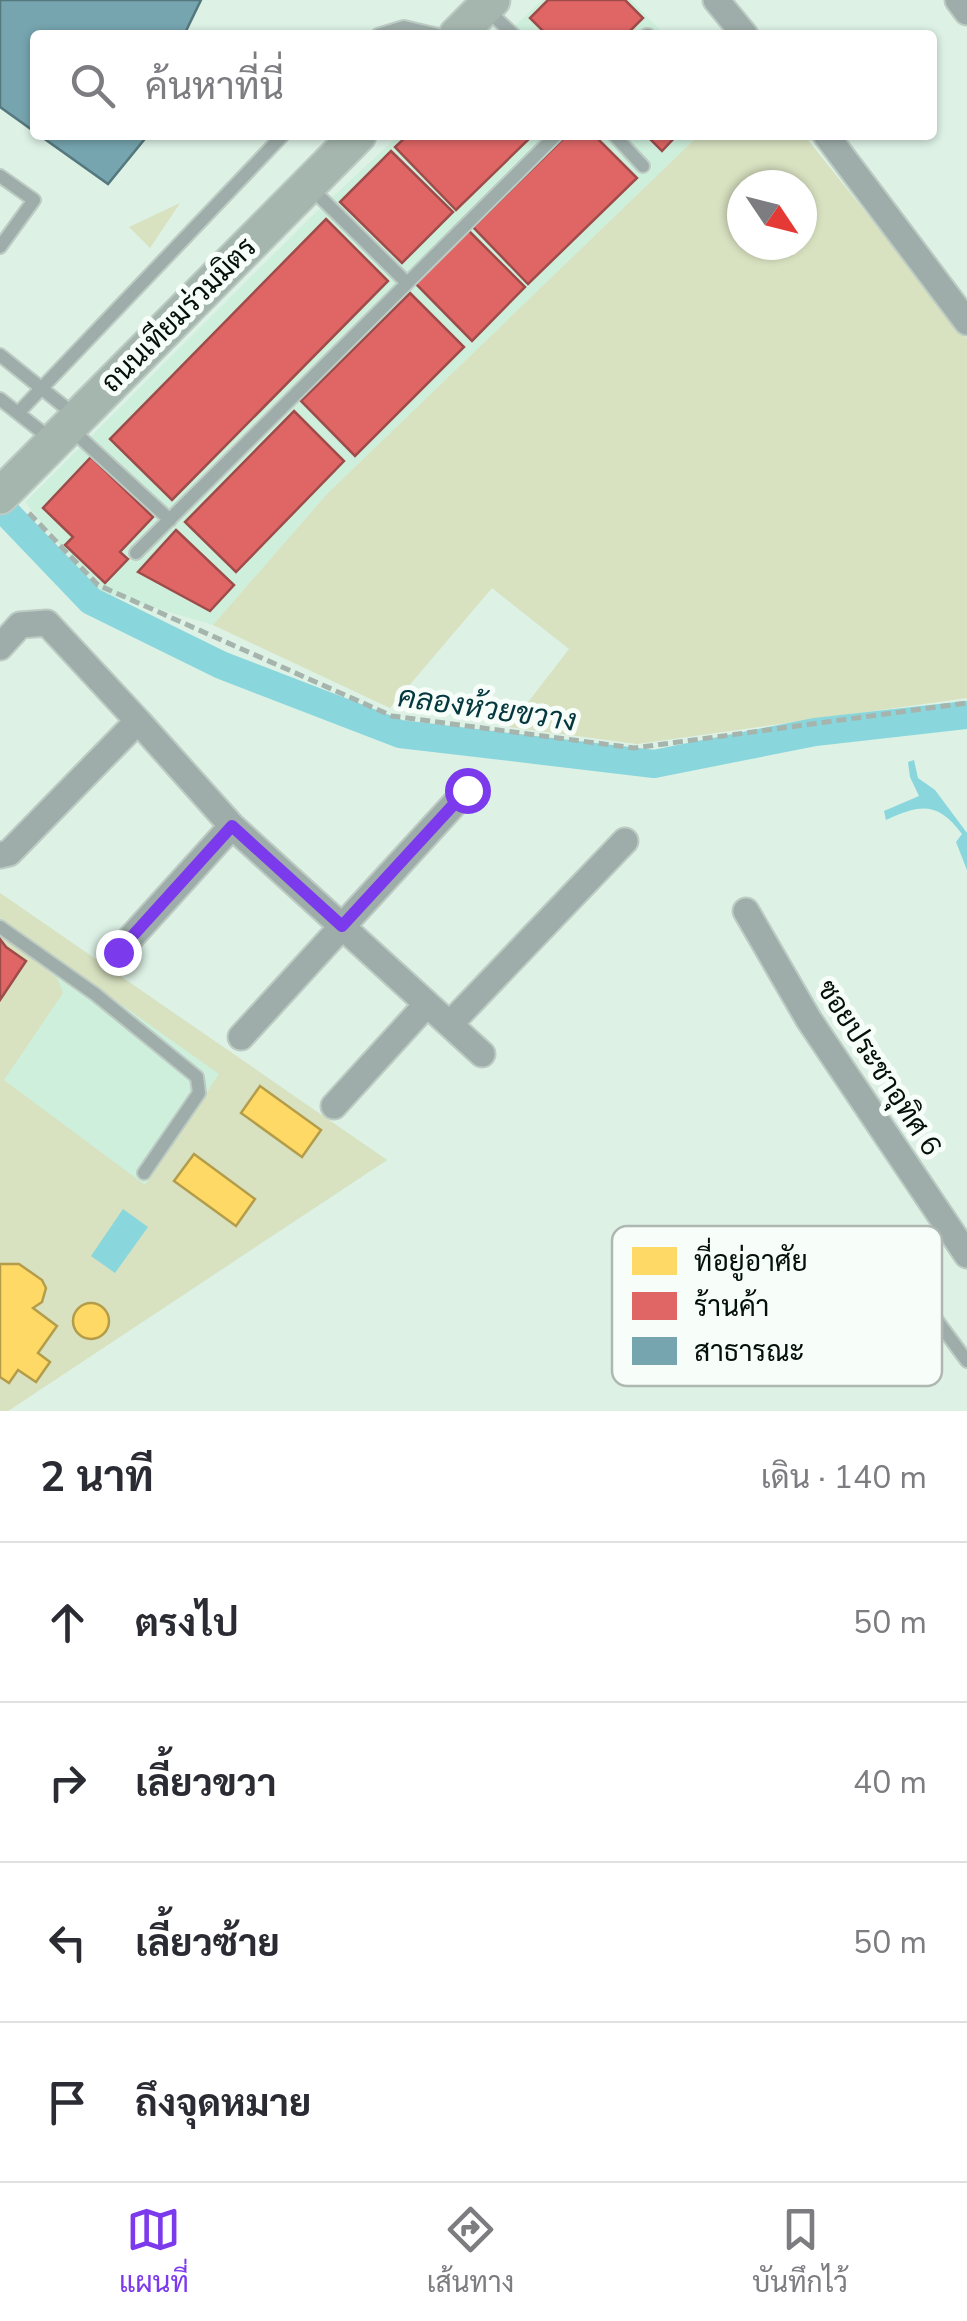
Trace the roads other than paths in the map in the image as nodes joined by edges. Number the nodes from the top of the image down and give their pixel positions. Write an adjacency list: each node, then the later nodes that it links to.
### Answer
1 (716, 0): 7 (street)
2 (958, 0): 4 (street)
3 (488, 4): 5 (street); 6 (lane)
4 (967, 12)
5 (462, 30)
6 (510, 30)
7 (741, 30)
8 (277, 140): 20 (lane)
9 (353, 140): 15 (street, ถนนเทียมร่วมมิตร)
10 (551, 140): 17 (lane)
11 (619, 140): 13 (lane)
12 (830, 140): 18 (street)
13 (643, 166)
14 (0, 176): 16 (lane)
15 (308, 185): 17 (lane); 23 (street, ถนนเทียมร่วมมิตร)
16 (0, 247)
17 (406, 282): 25 (lane)
18 (967, 322)
19 (0, 355): 20 (lane)
20 (41, 388): 22 (lane); 23 (lane)
21 (0, 399): 22 (lane)
22 (18, 412): 23 (lane)
23 (67, 428): 24 (street, ถนนเทียมร่วมมิตร); 25 (lane)
24 (16, 495)
25 (170, 520): 26 (lane)
26 (136, 553)
27 (0, 647): 28 (street)
28 (138, 721): 30 (street); 32 (street)
29 (467, 790): 34 (street)
30 (232, 826): 34 (street); 36 (street)
31 (625, 841): 38 (street)
32 (0, 855)
33 (746, 911): 43 (street, ซอยประชาอุทิศ 6)
34 (342, 926): 37 (street); 39 (street)
35 (0, 927): 42 (lane)
36 (118, 952)
37 (427, 1004): 38 (street); 41 (street)
38 (450, 1024): 40 (street)
39 (241, 1038)
40 (482, 1054)
41 (334, 1106)
42 (144, 1173)
43 (967, 1255)
44 (942, 1328): 45 (lane)
45 (967, 1362)

